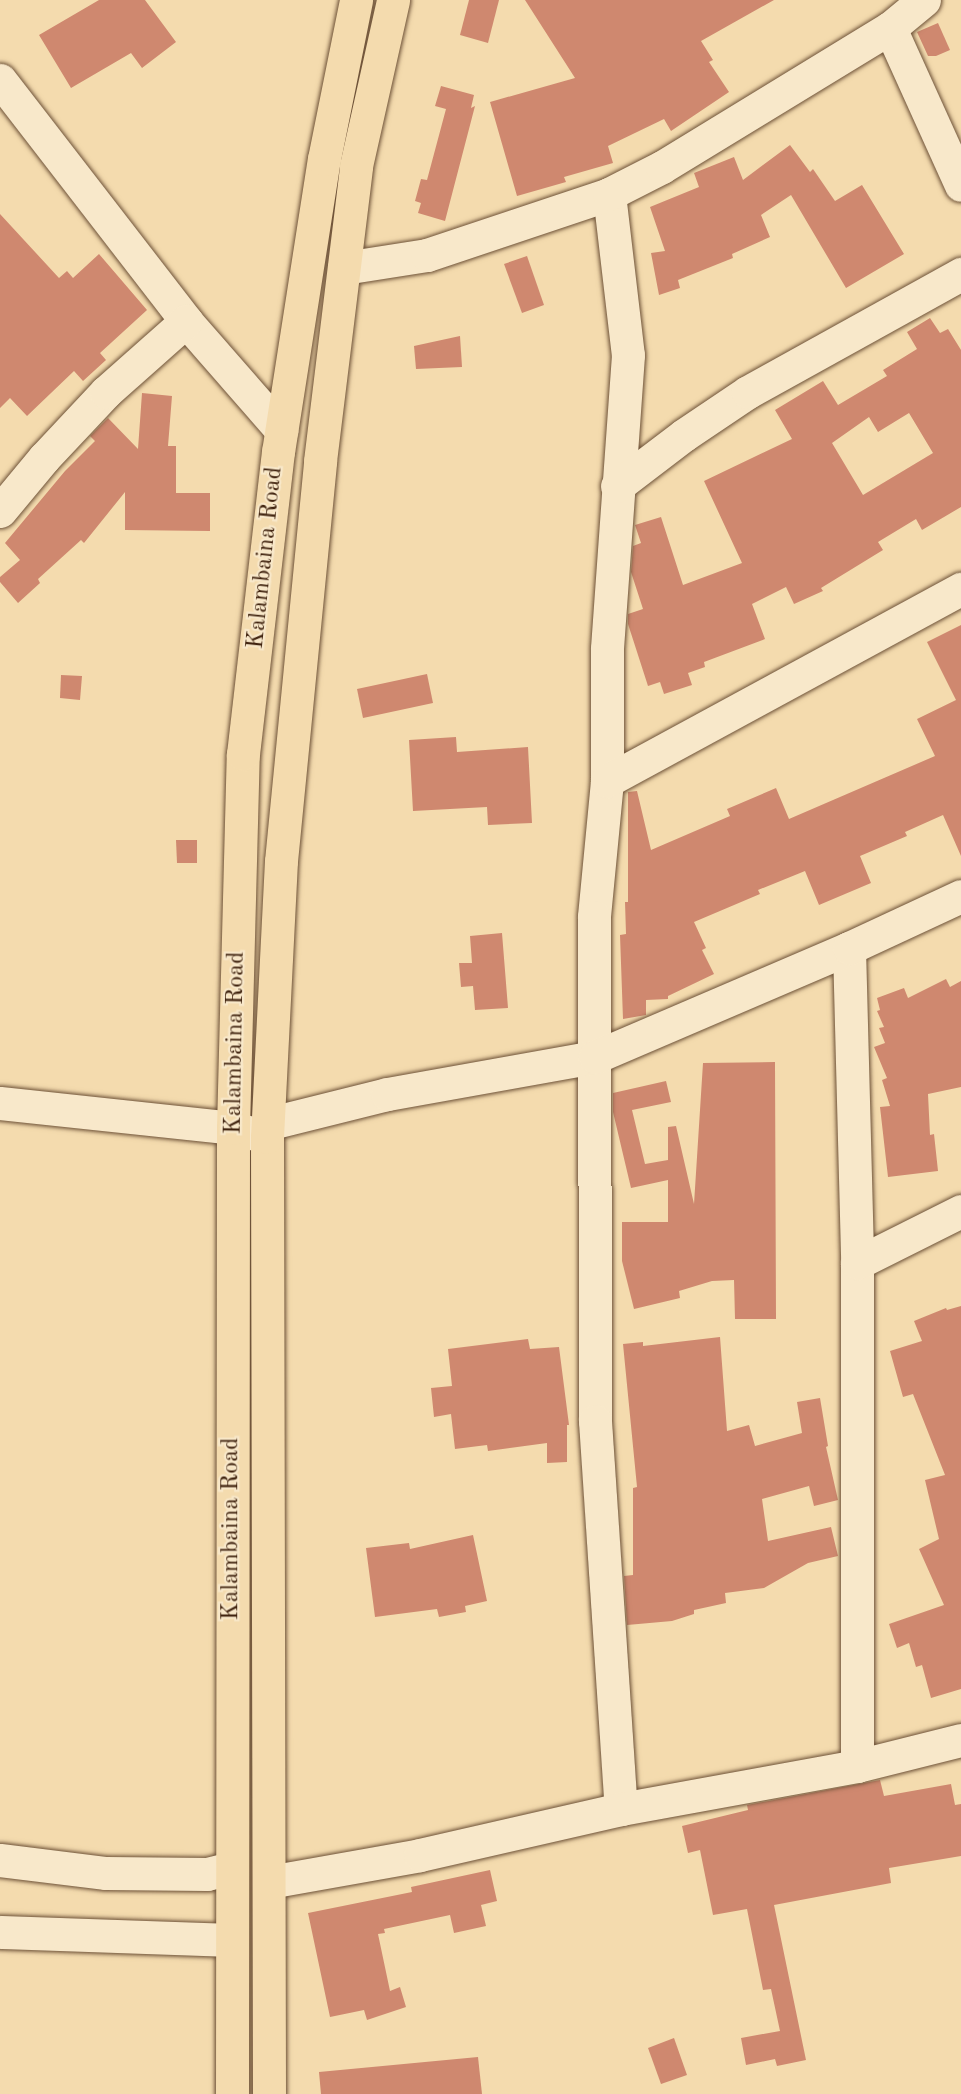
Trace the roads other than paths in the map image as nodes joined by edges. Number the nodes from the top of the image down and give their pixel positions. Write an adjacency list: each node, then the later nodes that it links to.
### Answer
1 (356, 0): 11 (main road, Kalambaina Road)
2 (393, 0): 8 (main road, Kalambaina Road)
3 (924, 0): 4 (street)
4 (890, 28): 6 (street); 7 (street)
5 (0, 80): 10 (street)
6 (961, 185)
7 (609, 194): 8 (street); 12 (street)
8 (344, 268): 21 (main road, Kalambaina Road)
9 (961, 274): 12 (street)
10 (186, 321): 11 (street); 13 (street)
11 (281, 430): 20 (main road, Kalambaina Road)
12 (617, 486): 15 (street)
13 (2, 504)
14 (961, 589): 15 (street)
15 (606, 782): 18 (street)
16 (961, 896): 17 (street)
17 (849, 948): 18 (street); 23 (street)
18 (595, 1057): 21 (street); 26 (street)
19 (0, 1103): 20 (street)
20 (233, 1128): 21 (street); 28 (main road, Kalambaina Road)
21 (267, 1131): 29 (main road, Kalambaina Road)
22 (961, 1211): 23 (street)
23 (857, 1263): 25 (street)
24 (961, 1740): 25 (street)
25 (857, 1766): 26 (street)
26 (621, 1809): 29 (street)
27 (0, 1860): 28 (street)
28 (231, 1868): 31 (main road, Kalambaina Road)
29 (269, 1882): 33 (main road, Kalambaina Road)
30 (0, 1932): 31 (street)
31 (230, 1940): 32 (main road, Kalambaina Road)
32 (232, 2094)
33 (268, 2094)

